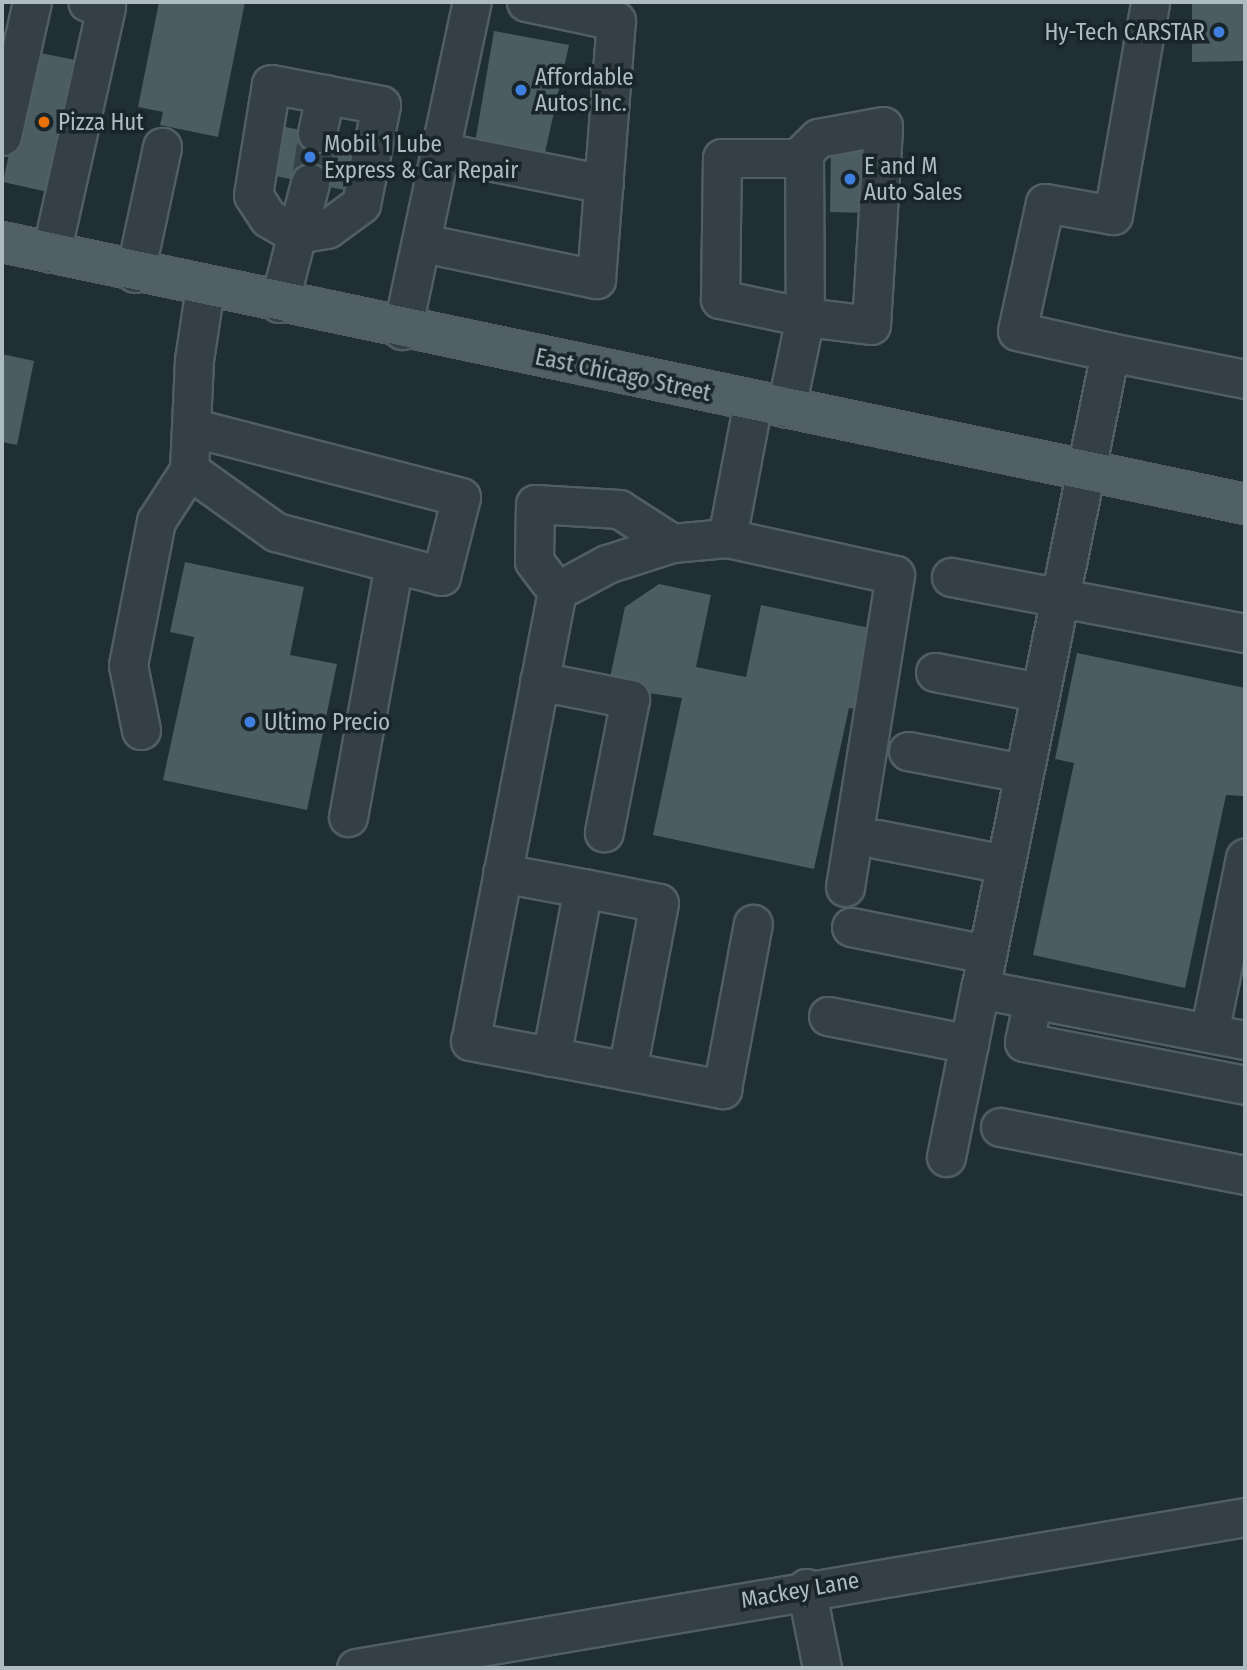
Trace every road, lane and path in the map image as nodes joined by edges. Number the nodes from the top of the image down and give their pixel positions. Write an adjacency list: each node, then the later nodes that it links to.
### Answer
1 (32, 2): 8 (street)
2 (87, 2): 17 (street)
3 (472, 2): 10 (street)
4 (526, 2): 13 (street)
5 (1150, 2): 23 (street)
6 (325, 94): 7 (street); 14 (street); 14 (street)
7 (317, 133)
8 (2, 136)
9 (163, 147): 18 (street)
10 (443, 152): 13 (street); 16 (street)
11 (802, 158): 21 (street); 21 (street); 21 (street)
12 (310, 183): 14 (street)
13 (604, 184): 16 (street)
14 (295, 234): 20 (street)
15 (2, 242): 17 (main road, East Chicago Street)
16 (423, 243): 22 (street)
17 (51, 253): 18 (main road, East Chicago Street)
18 (135, 273): 19 (main road, East Chicago Street)
19 (205, 287): 20 (main road, East Chicago Street); 26 (street)
20 (279, 303): 22 (main road, East Chicago Street)
21 (805, 317): 25 (street)
22 (402, 330): 25 (main road, East Chicago Street)
23 (1110, 352): 24 (street); 28 (street)
24 (1245, 379)
25 (770, 405): 28 (main road, East Chicago Street); 30 (street)
26 (194, 428): 27 (street); 32 (street)
27 (189, 470): 32 (street); 40 (street)
28 (1088, 471): 29 (main road, East Chicago Street); 35 (street)
29 (1245, 504)
30 (727, 538): 31 (street); 49 (street)
31 (673, 543): 34 (street); 34 (street)
32 (394, 564): 43 (street)
33 (951, 577): 35 (street)
34 (557, 591): 38 (street)
35 (1056, 598): 36 (street); 39 (street)
36 (1245, 633)
37 (935, 672): 39 (street)
38 (539, 681): 44 (street); 48 (street)
39 (1038, 692): 42 (street)
40 (141, 730)
41 (908, 751): 42 (street)
42 (1022, 773): 47 (street)
43 (348, 817)
44 (604, 832)
45 (877, 839): 47 (street)
46 (1245, 858): 56 (street)
47 (1004, 864): 53 (street)
48 (502, 873): 50 (street); 59 (street)
49 (845, 887)
50 (583, 888): 59 (street); 60 (street)
51 (754, 924): 60 (street)
52 (851, 928): 53 (street)
53 (983, 971): 54 (street); 58 (street)
54 (1033, 999): 56 (street); 61 (street)
55 (828, 1017): 58 (street)
56 (1209, 1033): 57 (street)
57 (1245, 1040)
58 (969, 1044): 63 (street)
59 (551, 1057): 60 (street)
60 (627, 1071)
61 (1245, 1085)
62 (1000, 1127): 64 (street)
63 (946, 1157)
64 (1245, 1175)
65 (1245, 1517): 66 (street, Mackey Lane)
66 (806, 1588): 67 (street, Mackey Lane); 68 (street)
67 (356, 1668)
68 (822, 1668)

